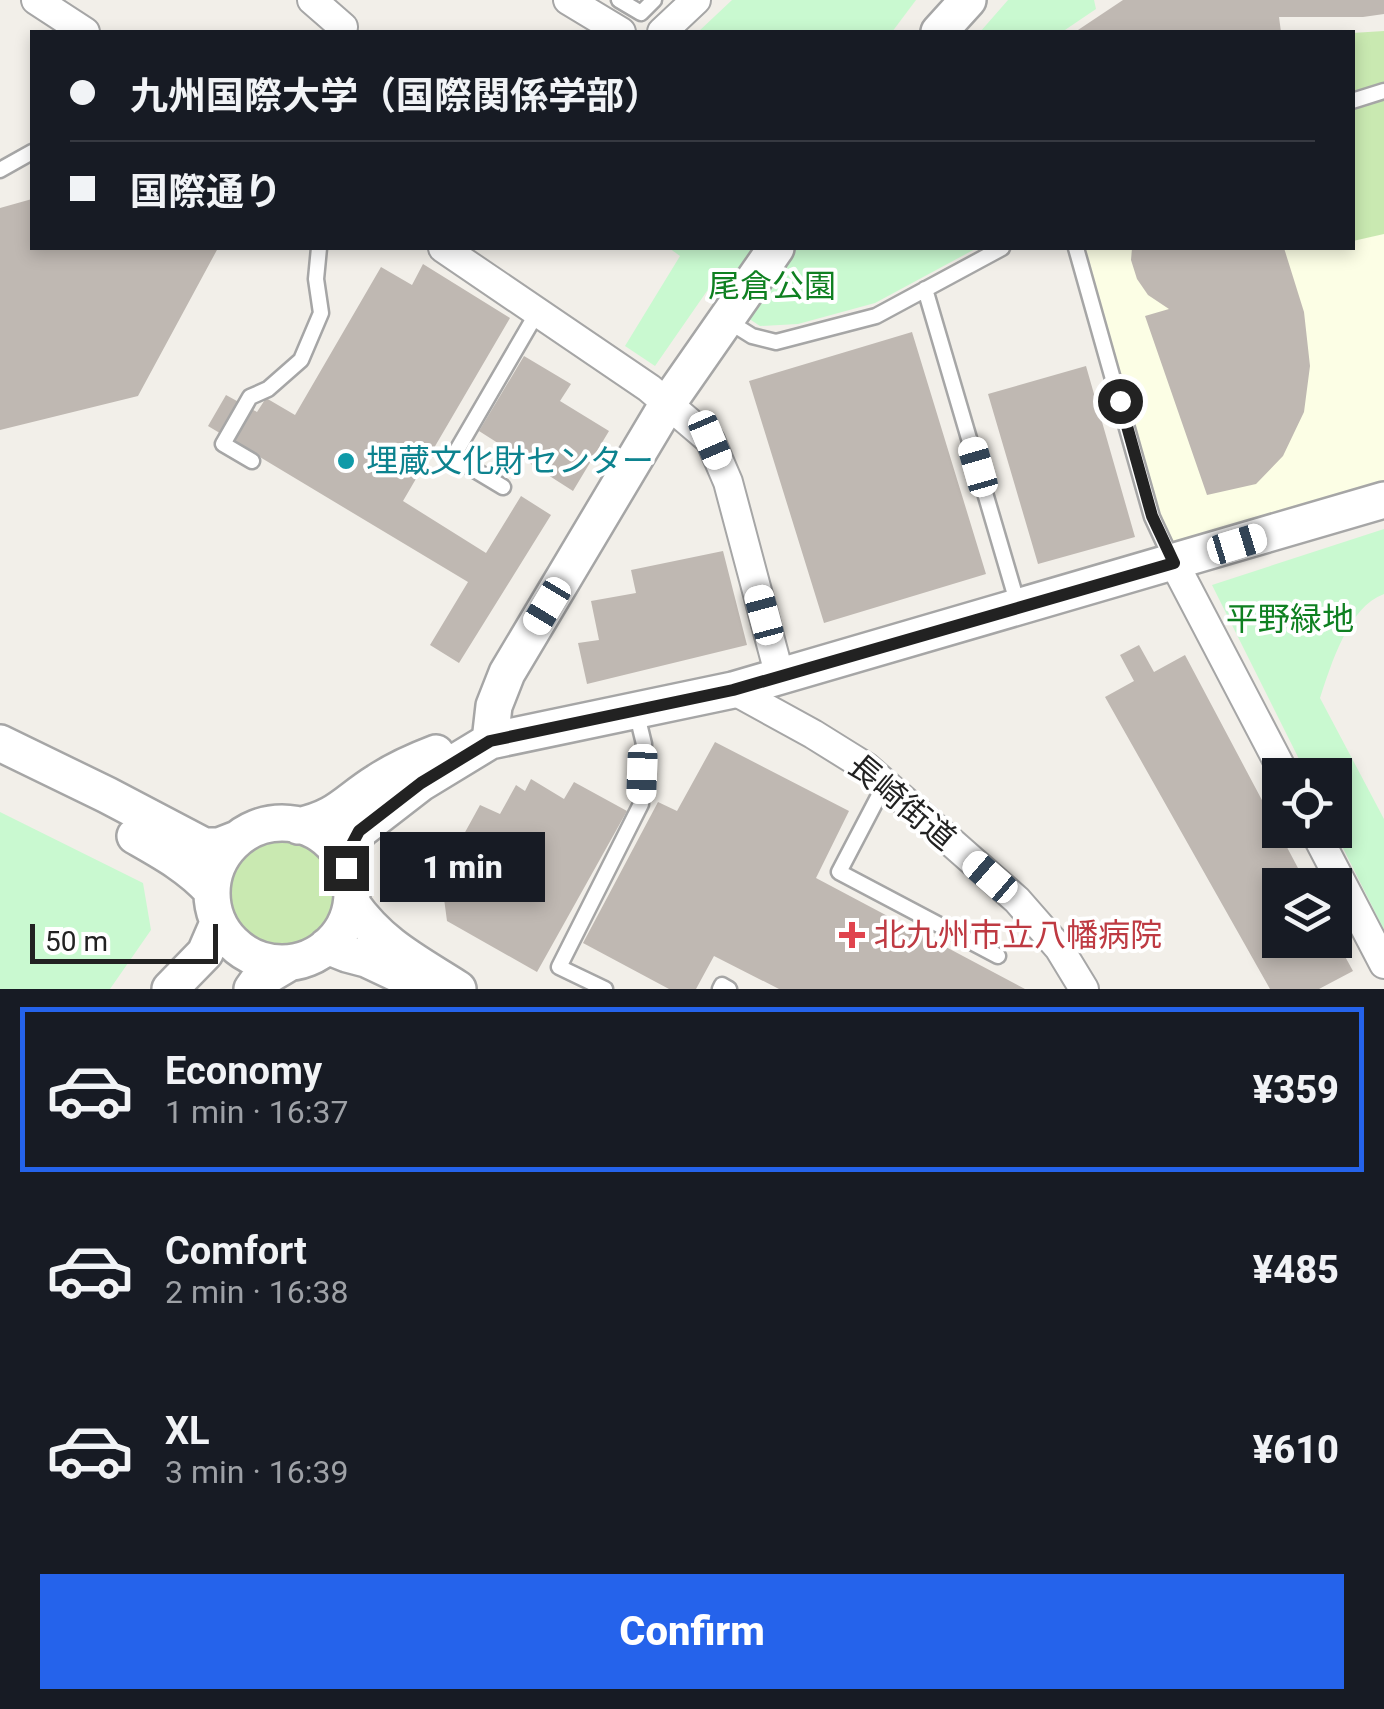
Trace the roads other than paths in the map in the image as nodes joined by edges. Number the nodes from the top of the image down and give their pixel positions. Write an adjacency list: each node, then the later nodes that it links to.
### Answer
1 (36, 0): 9 (street)
2 (312, 0): 8 (street)
3 (568, 0): 10 (street)
4 (619, 0): 5 (lane)
5 (654, 0)
6 (696, 0): 11 (street)
7 (968, 0): 12 (street)
8 (343, 27)
9 (82, 30)
10 (618, 30)
11 (664, 30)
12 (942, 30)
13 (1384, 91): 14 (lane)
14 (1355, 100)
15 (30, 153): 16 (lane)
16 (0, 170)
17 (318, 250): 26 (lane)
18 (446, 250): 23 (street)
19 (775, 250): 24 (street)
20 (998, 250): 22 (lane)
21 (1077, 250): 29 (lane)
22 (926, 289): 24 (lane); 30 (lane)
23 (538, 311): 25 (street); 27 (lane)
24 (726, 320): 25 (street)
25 (668, 403): 31 (street); 34 (street)
26 (252, 461)
27 (503, 487)
28 (1384, 500): 29 (street)
29 (1174, 563): 30 (street); 36 (street)
30 (1018, 606): 31 (street)
31 (780, 677): 32 (street)
32 (733, 690): 33 (street); 37 (street, 長崎街道)
33 (636, 711): 34 (street); 52 (lane)
34 (490, 741): 38 (street); 41 (street)
35 (0, 746): 39 (street); 43 (street)
36 (1276, 758)
37 (885, 784): 45 (lane); 55 (street, 長崎街道)
38 (298, 826): 39 (street); 41 (street)
39 (237, 839): 43 (street)
40 (1323, 848): 47 (street)
41 (346, 868): 42 (street)
42 (352, 904): 44 (street); 51 (street)
43 (215, 906): 46 (street); 48 (street)
44 (328, 946): 46 (street); 50 (street)
45 (998, 956)
46 (289, 963): 49 (street)
47 (1384, 964)
48 (170, 989)
49 (252, 989)
50 (430, 989)
51 (458, 989)
52 (605, 989)
53 (720, 989): 54 (lane)
54 (729, 989)
55 (1084, 989)

